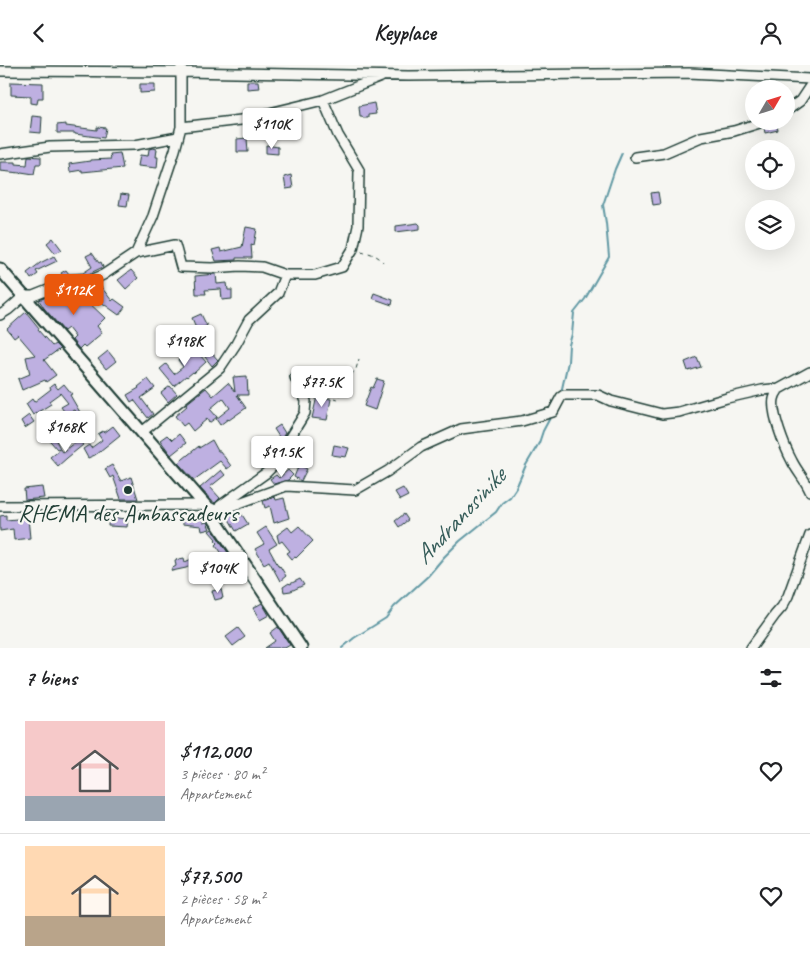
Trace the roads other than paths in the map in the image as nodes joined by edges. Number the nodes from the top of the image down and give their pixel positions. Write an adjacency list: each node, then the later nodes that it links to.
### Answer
1 (53, 68): 2 (street); 3 (street)
2 (181, 68): 4 (street); 10 (street)
3 (0, 71)
4 (386, 75): 5 (street); 7 (street)
5 (810, 79)
6 (810, 86): 8 (street)
7 (323, 100): 10 (street); 15 (street)
8 (795, 105)
9 (745, 128): 12 (street)
10 (179, 132): 11 (street); 13 (street)
11 (0, 154)
12 (635, 157)
13 (136, 253): 15 (street); 16 (street)
14 (0, 269): 16 (main road)
15 (285, 275): 21 (street)
16 (24, 296): 17 (street); 21 (main road)
17 (3, 310)
18 (810, 372): 20 (street)
19 (295, 377): 24 (street)
20 (778, 390): 22 (street); 24 (street)
21 (142, 432): 24 (main road)
22 (810, 491)
23 (0, 506): 24 (street)
24 (210, 507): 26 (main road)
25 (810, 535): 27 (street)
26 (301, 648)
27 (751, 648)

